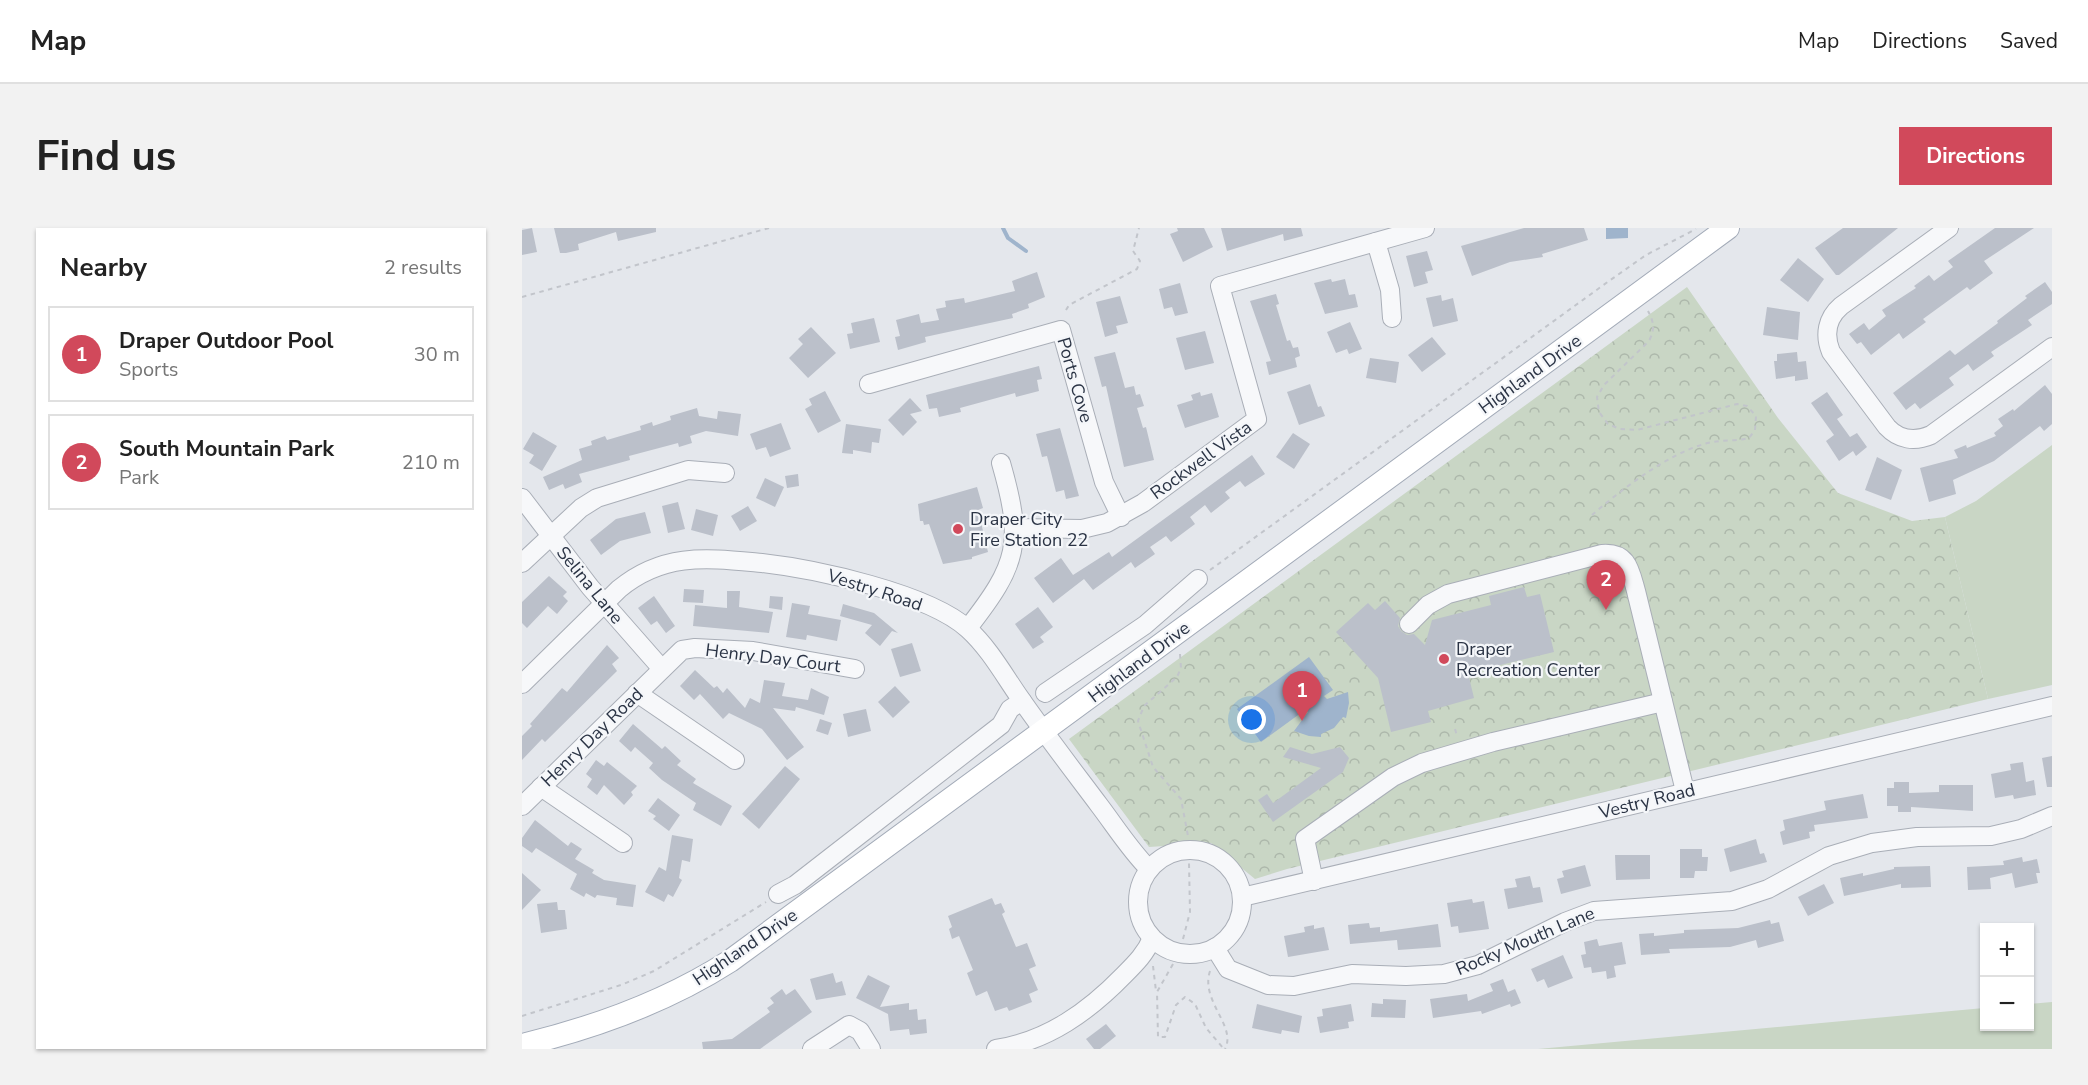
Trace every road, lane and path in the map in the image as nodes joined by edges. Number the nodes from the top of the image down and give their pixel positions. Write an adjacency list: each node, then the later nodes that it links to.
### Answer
1 (769, 228): 8 (path)
2 (1139, 228): 9 (path)
3 (1425, 228): 7 (street, Rockwell Vista)
4 (1699, 228): 22 (path)
5 (1728, 228): 33 (main road, Highland Drive)
6 (1949, 228): 12 (street)
7 (1376, 242): 11 (street); 18 (street, Rockwell Vista)
8 (522, 297)
9 (1066, 310)
10 (1648, 311): 17 (path)
11 (1392, 318)
12 (2052, 347)
13 (868, 384): 18 (street, Ports Cove)
14 (1001, 463): 19 (street)
15 (725, 472): 20 (street)
16 (522, 498): 20 (street, Selina Lane)
17 (1592, 515)
18 (1121, 517): 19 (street, Rockwell Vista)
19 (1016, 528): 25 (street)
20 (551, 535): 21 (street); 23 (street, Selina Lane)
21 (522, 563)
22 (1198, 579): 29 (street)
23 (604, 604): 25 (street, Vestry Road); 27 (street, Selina Lane); 30 (street, Vestry Road)
24 (1409, 624): 35 (street)
25 (968, 628): 34 (street, Vestry Road)
26 (1180, 654): 45 (path)
27 (662, 669): 28 (street, Henry Day Court); 31 (street, Henry Day Road)
28 (855, 669)
29 (1079, 670): 32 (street); 33 (street)
30 (522, 684)
31 (637, 693): 40 (street); 41 (street, Henry Day Road)
32 (1044, 693)
33 (1096, 694): 38 (main road, Highland Drive)
34 (1022, 701): 38 (street, Vestry Road); 50 (street)
35 (1663, 702): 42 (street); 49 (street)
36 (2052, 706): 42 (street, Vestry Road)
37 (1455, 729): 39 (path)
38 (1044, 732): 48 (street, Vestry Road); 60 (main road, Highland Drive)
39 (1457, 736)
40 (735, 760)
41 (541, 788): 43 (street, Henry Day Road); 46 (street)
42 (1685, 791): 49 (street, Vestry Road)
43 (522, 806)
44 (2052, 816): 54 (street, Rocky Mouth Lane)
45 (1188, 836)
46 (623, 843)
47 (1189, 863): 53 (path)
48 (1149, 869): 51 (street); 52 (street)
49 (1314, 881): 51 (street, Vestry Road)
50 (778, 894): 59 (path)
51 (1242, 897): 54 (street)
52 (1152, 938): 54 (street); 63 (street)
53 (1183, 939)
54 (1215, 948)
55 (1151, 960): 58 (path)
56 (1173, 964): 58 (path)
57 (1211, 970): 64 (path)
58 (1157, 996): 64 (path)
59 (522, 1016)
60 (522, 1045)
61 (812, 1049): 62 (street)
62 (872, 1049)
63 (996, 1049)
64 (1224, 1049)

